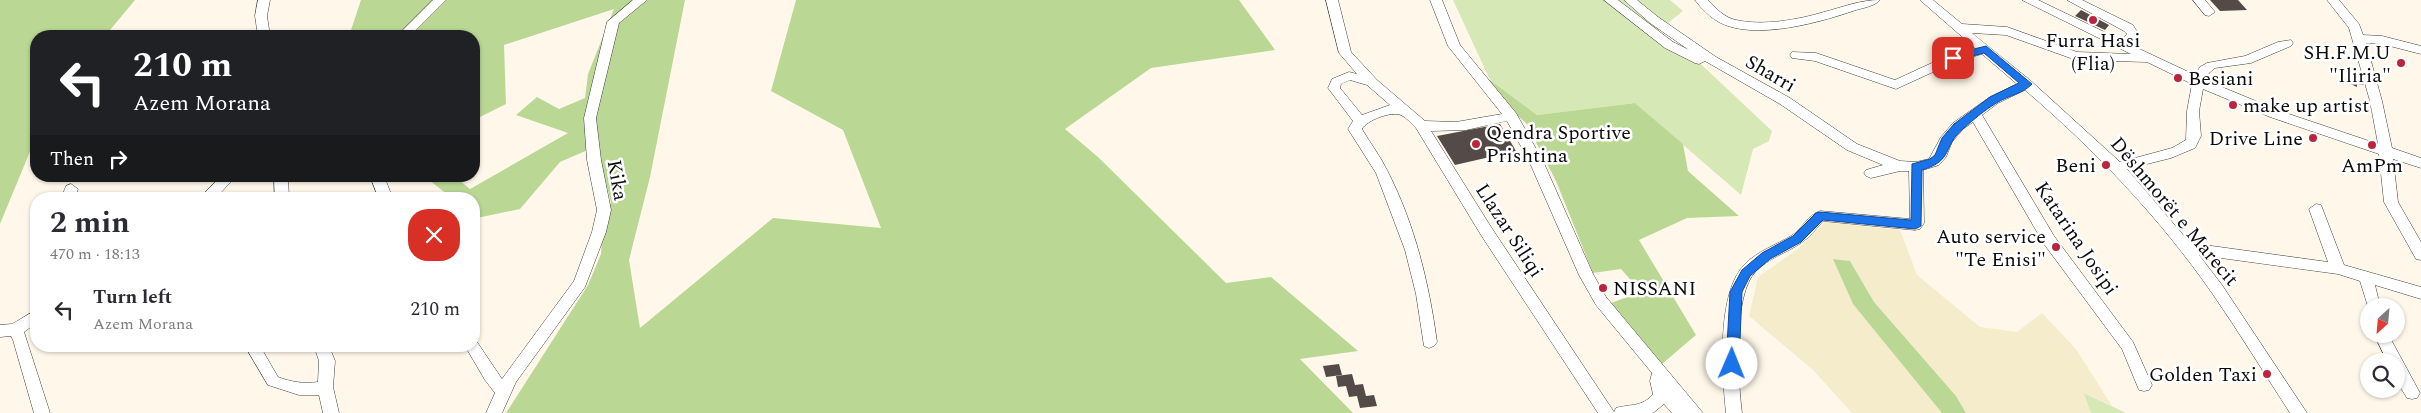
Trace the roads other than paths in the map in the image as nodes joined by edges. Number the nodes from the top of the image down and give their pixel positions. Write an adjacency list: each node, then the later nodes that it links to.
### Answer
1 (264, 0): 17 (street)
2 (440, 0): 18 (street)
3 (641, 0): 60 (street, Kika)
4 (1332, 0): 28 (street, Llazar Siliqi)
5 (1610, 0): 26 (street)
6 (1630, 0): 26 (street, Sharri)
7 (1700, 0): 8 (street)
8 (1874, 0)
9 (1926, 0): 16 (street, Dëshmorët e Marecit)
10 (2028, 0): 21 (street)
11 (2073, 0): 21 (street)
12 (2199, 0): 15 (street)
13 (2333, 0): 19 (street)
14 (1439, 1): 32 (street)
15 (2209, 12)
16 (1961, 28): 22 (street, Dëshmorët e Marecit); 25 (street)
17 (263, 30)
18 (409, 30)
19 (2358, 39): 23 (street); 35 (street)
20 (2287, 43): 27 (street)
21 (2122, 46): 25 (street)
22 (1986, 49): 24 (street); 29 (street, Dëshmorët e Marecit)
23 (2421, 50)
24 (1796, 55)
25 (2153, 59): 27 (street)
26 (1730, 71): 37 (street, Sharri)
27 (2196, 81): 35 (street); 39 (street)
28 (1373, 83): 30 (street, Llazar Siliqi); 33 (street)
29 (2027, 84): 31 (street); 39 (street, Dëshmorët e Marecit)
30 (1406, 112): 33 (street); 34 (street, Llazar Siliqi)
31 (1975, 114): 38 (street); 58 (street, Katarina Josipi)
32 (1510, 116): 34 (street); 56 (street)
33 (1360, 121): 52 (street)
34 (1421, 125): 66 (street, Llazar Siliqi)
35 (2386, 152): 36 (street); 45 (street)
36 (2421, 163)
37 (1900, 166): 38 (street); 40 (street)
38 (1916, 167): 70 (street)
39 (2117, 167): 44 (street, Dëshmorët e Marecit)
40 (1871, 173)
41 (223, 182): 42 (street)
42 (213, 192)
43 (2316, 209): 46 (street)
44 (2186, 248): 46 (street); 71 (street, Dëshmorët e Marecit)
45 (2421, 255)
46 (2338, 270): 47 (street)
47 (2366, 277): 48 (street); 49 (street)
48 (2421, 293)
49 (2371, 298)
50 (30, 319): 51 (street)
51 (7, 331): 63 (street)
52 (1429, 342)
53 (256, 352): 59 (street)
54 (323, 352): 59 (street)
55 (476, 352): 60 (street)
56 (1660, 372): 62 (street); 69 (street)
57 (2405, 381): 61 (street)
58 (2144, 385)
59 (325, 387): 64 (street)
60 (503, 391): 65 (street, Kika)
61 (2412, 393)
62 (1661, 395): 67 (street); 68 (street)
63 (42, 413)
64 (331, 413)
65 (494, 413)
66 (1607, 413)
67 (1622, 413)
68 (1681, 413)
69 (1695, 413)
70 (1734, 413)
71 (2299, 413)

